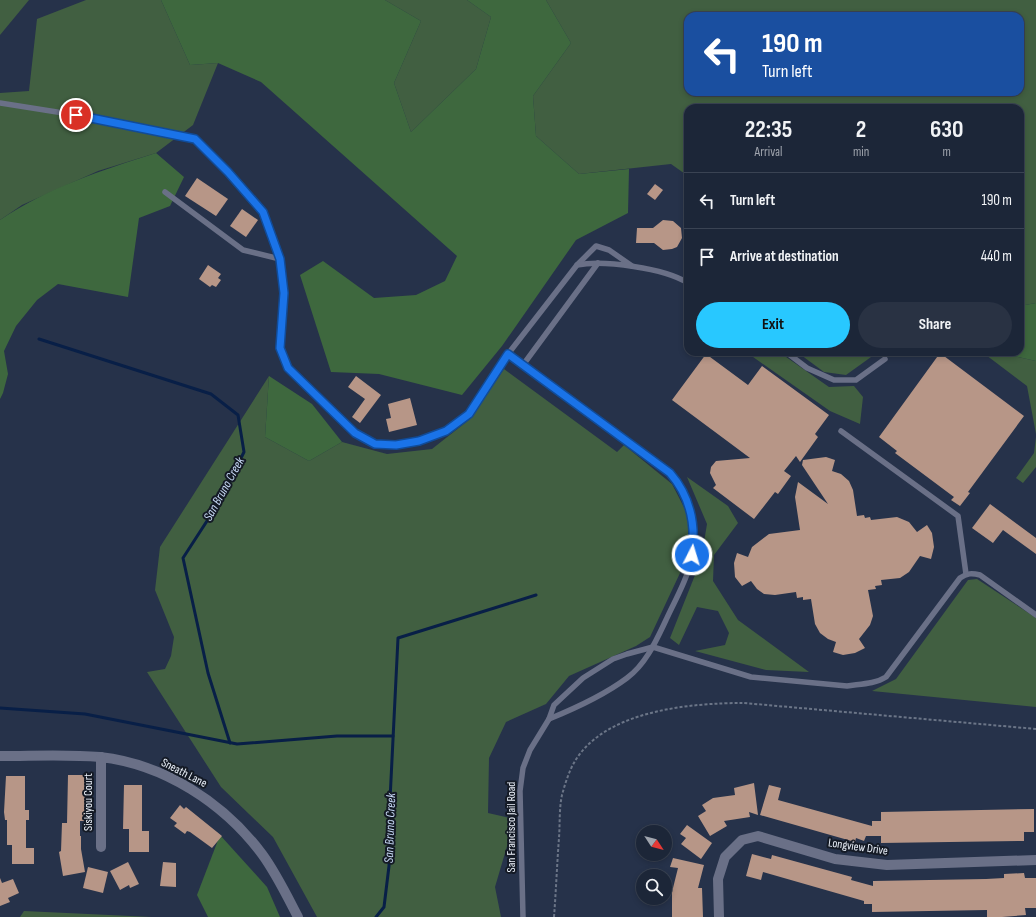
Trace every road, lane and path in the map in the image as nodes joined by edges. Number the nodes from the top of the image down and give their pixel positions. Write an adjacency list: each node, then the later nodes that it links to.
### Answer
1 (0, 103): 3 (lane)
2 (165, 192): 3 (lane)
3 (280, 259): 8 (lane)
4 (598, 263): 5 (lane); 6 (lane); 11 (lane)
5 (576, 264): 6 (lane); 8 (lane)
6 (633, 267): 7 (lane)
7 (684, 280)
8 (508, 354): 11 (lane)
9 (791, 356): 10 (lane)
10 (885, 359)
11 (523, 365): 15 (lane)
12 (841, 431): 13 (lane)
13 (966, 574): 14 (lane); 15 (lane)
14 (1036, 615)
15 (653, 647): 16 (lane); 16 (lane, San Francisco Jail Road)
16 (549, 719): 23 (lane, San Francisco Jail Road)
17 (1036, 729): 24 (path)
18 (0, 756): 19 (street, Sneath Lane)
19 (101, 757): 20 (street, Siskiyou Court); 22 (street, Sneath Lane)
20 (101, 847)
21 (1036, 860): 25 (street, Longview Drive)
22 (298, 917)
23 (524, 917)
24 (554, 917)
25 (719, 917)

